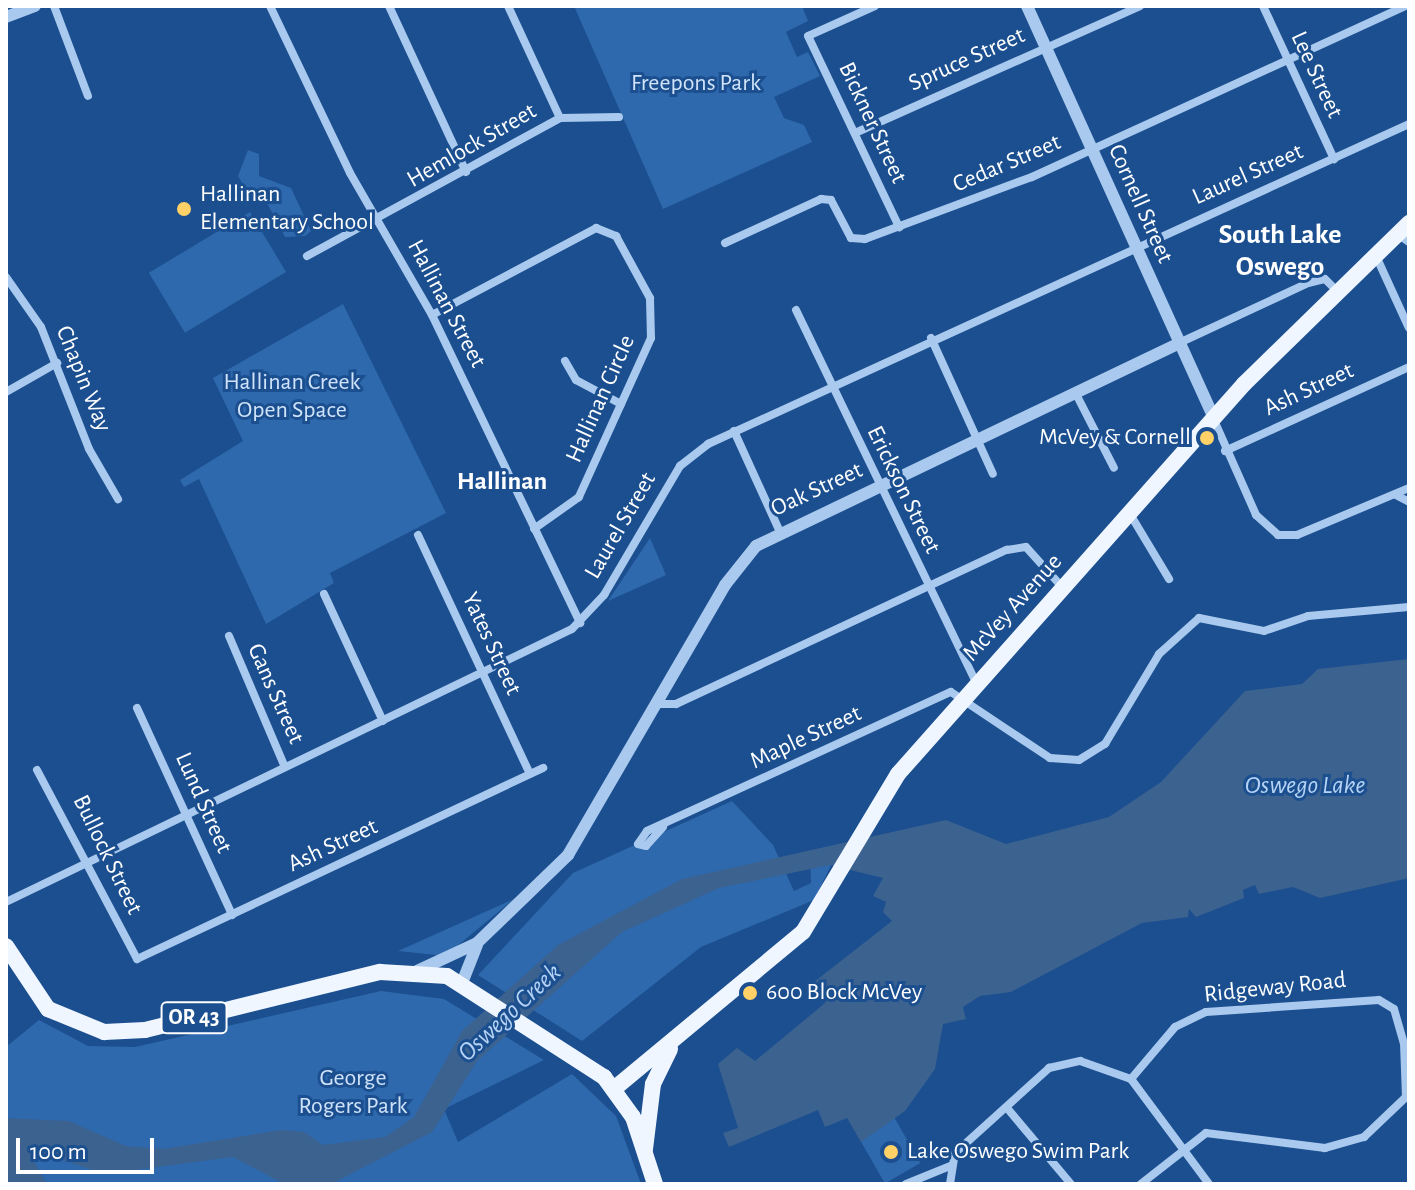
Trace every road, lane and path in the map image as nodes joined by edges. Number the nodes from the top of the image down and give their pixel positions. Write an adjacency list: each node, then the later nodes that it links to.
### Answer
1 (35, 6): 11 (street)
2 (54, 6): 14 (street)
3 (270, 6): 22 (street, Hallinan Street)
4 (389, 6): 21 (street)
5 (508, 6): 16 (street)
6 (875, 6): 18 (street, Bickner Street)
7 (1027, 6): 12 (street, Cornell Street)
8 (1140, 6): 12 (street, Spruce Street)
9 (1263, 6): 13 (street, Lee Street)
10 (1406, 6): 13 (street, Cedar Street)
11 (6, 17)
12 (1046, 47): 18 (street, Spruce Street); 19 (street, Cornell Street)
13 (1284, 62): 19 (street, Cedar Street); 20 (street, Lee Street)
14 (88, 96)
15 (619, 117): 16 (street, Hemlock Street)
16 (560, 118): 21 (street, Hemlock Street)
17 (1409, 124): 20 (street, Laurel Street)
18 (855, 133): 23 (street, Bickner Street)
19 (1092, 149): 23 (street, Cedar Street); 26 (street, Cornell Street)
20 (1334, 159): 26 (street, Laurel Street)
21 (466, 172): 22 (street, Hemlock Street)
22 (379, 221): 27 (street, Hemlock Street); 32 (street, Hallinan Street)
23 (899, 227): 25 (street, Cedar Street)
24 (1406, 233): 28 (main road, McVey Avenue)
25 (725, 243)
26 (1135, 247): 34 (street, Laurel Street); 35 (street, Cornell Street)
27 (307, 256)
28 (1376, 256): 30 (main road, McVey Avenue); 33 (street)
29 (6, 277): 37 (street, Chapin Way)
30 (1338, 292): 35 (street, Oak Street); 43 (main road, McVey Avenue)
31 (796, 310): 39 (street, Erickson Street)
32 (432, 315): 42 (street, Hallinan Circle); 55 (street, Hallinan Street)
33 (1409, 328)
34 (931, 338): 39 (street, Laurel Street); 45 (street)
35 (1179, 343): 41 (street, Oak Street); 43 (street, Cornell Street)
36 (565, 361): 42 (street)
37 (57, 363): 40 (street); 52 (street, Chapin Way)
38 (1409, 367): 46 (street, Ash Street)
39 (831, 386): 44 (street, Laurel Street); 49 (street, Erickson Street)
40 (6, 392)
41 (1075, 392): 45 (street, Oak Street); 47 (street)
42 (621, 404): 55 (street, Hallinan Circle)
43 (1214, 419): 46 (street); 54 (main road, McVey Avenue)
44 (734, 431): 56 (street); 63 (street, Laurel Street)
45 (978, 438): 48 (street); 49 (street, Oak Street)
46 (1225, 451): 51 (street)
47 (1114, 468)
48 (993, 474)
49 (878, 486): 56 (street, Oak Street); 59 (street, Erickson Street)
50 (1409, 488): 51 (street)
51 (1396, 495): 53 (street)
52 (118, 499)
53 (1409, 502)
54 (1130, 514): 58 (street); 60 (main road, McVey Avenue)
55 (534, 529): 63 (street, Hallinan Street)
56 (780, 532): 68 (street, Oak Street)
57 (418, 535): 65 (street, Yates Street)
58 (1169, 579)
59 (926, 586): 60 (street); 66 (street, Erickson Street); 68 (street)
60 (1063, 588): 66 (main road, McVey Avenue)
61 (324, 594): 70 (street)
62 (1409, 607): 67 (street)
63 (580, 623): 65 (street)
64 (229, 636): 71 (street, Gans Street)
65 (482, 674): 70 (street); 74 (street, Yates Street)
66 (977, 684): 67 (main road, McVey Avenue)
67 (965, 699): 76 (street, Maple Street); 85 (main road, McVey Avenue)
68 (659, 704): 80 (street, Oak Street)
69 (137, 708): 75 (street, Lund Street)
70 (383, 721): 71 (street)
71 (285, 767): 75 (street)
72 (543, 768): 74 (street, Ash Street)
73 (37, 770): 77 (street, Bullock Street)
74 (528, 770): 79 (street, Ash Street)
75 (186, 816): 77 (street); 79 (street, Lund Street)
76 (663, 827)
77 (88, 862): 78 (street); 82 (street, Bullock Street)
78 (6, 902)
79 (232, 915): 82 (street, Ash Street)
80 (477, 943): 83 (street, Oak Street); 84 (street, Oak Street)
81 (6, 946): 83 (main road, OR 43)
82 (137, 959)
83 (417, 971): 84 (main road, OR 43)
84 (467, 985): 87 (main road, OR 43)
85 (675, 1039): 87 (main road, McVey Avenue); 90 (main road, McVey Avenue)
86 (1131, 1079): 88 (street); 89 (street); 89 (street, Ridgeway Road)
87 (615, 1088): 90 (main road, OR 43)
88 (1007, 1108): 91 (street); 95 (street)
89 (1179, 1149): 96 (street); 97 (street)
90 (645, 1150): 92 (main road, OR 43)
91 (950, 1166): 93 (street); 94 (street)
92 (655, 1184)
93 (906, 1184)
94 (950, 1184)
95 (1071, 1184)
96 (1141, 1184)
97 (1209, 1184)

